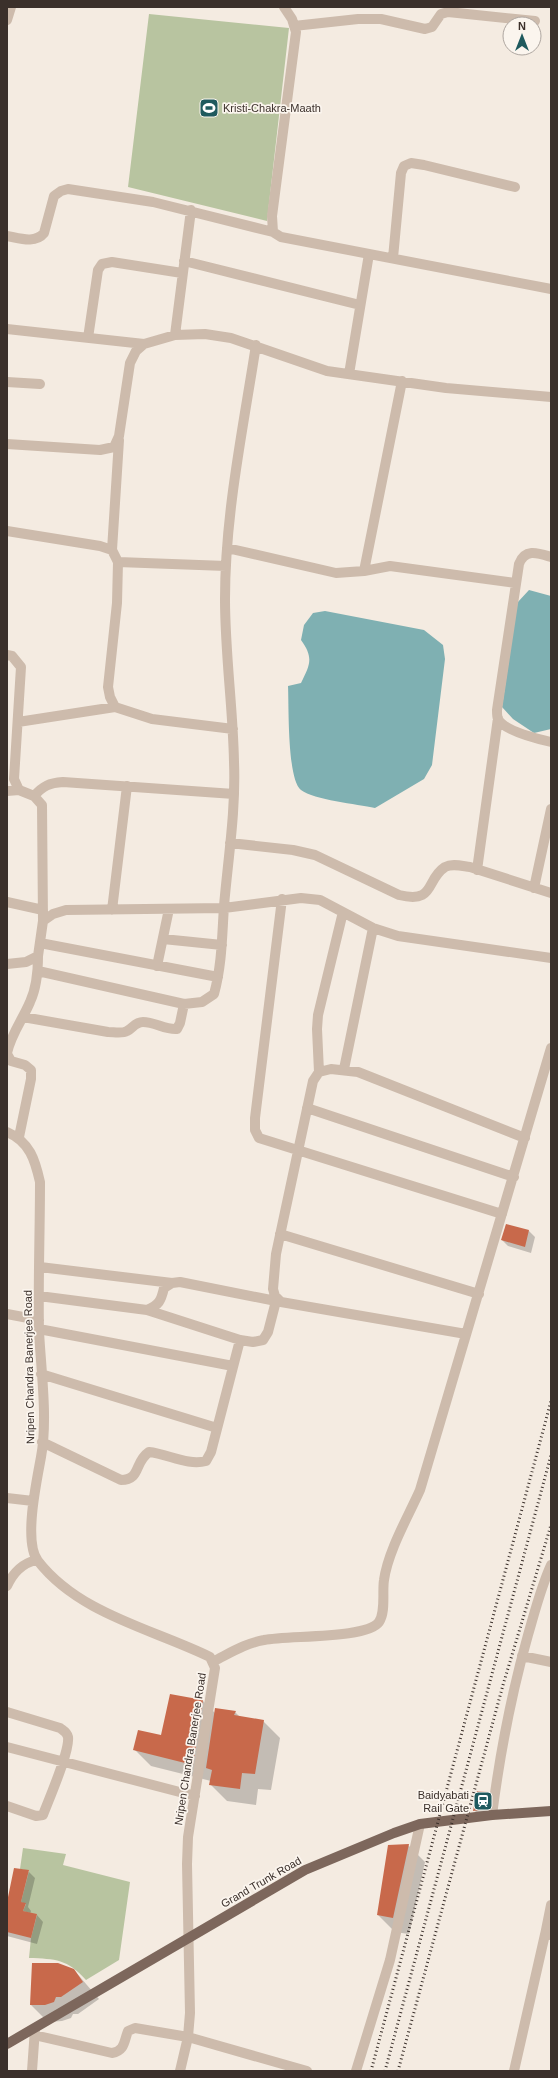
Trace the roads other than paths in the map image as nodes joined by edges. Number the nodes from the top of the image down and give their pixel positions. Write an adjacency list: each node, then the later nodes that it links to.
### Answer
1 (11, 7): 4 (street)
2 (284, 7): 5 (street)
3 (502, 18): 5 (street)
4 (7, 20)
5 (294, 26): 8 (street)
6 (515, 187): 11 (street)
7 (191, 210): 8 (street); 9 (street); 12 (street)
8 (273, 232): 10 (street)
9 (7, 236)
10 (369, 254): 11 (street); 15 (street)
11 (393, 258): 14 (street)
12 (184, 261): 13 (street); 15 (street)
13 (182, 273): 17 (street); 18 (street)
14 (551, 288)
15 (360, 305): 21 (street)
16 (7, 329): 18 (street)
17 (175, 335): 19 (street); 20 (street)
18 (88, 338): 19 (street)
19 (144, 344): 26 (street)
20 (256, 345): 21 (street); 29 (street)
21 (349, 374): 22 (street)
22 (402, 381): 25 (street); 34 (street)
23 (7, 382): 24 (street)
24 (40, 384)
25 (551, 396)
26 (119, 436): 27 (street); 30 (street)
27 (7, 444)
28 (7, 532): 30 (street)
29 (227, 548): 33 (street); 34 (street)
30 (112, 550): 32 (street)
31 (551, 558): 35 (street)
32 (118, 562): 33 (street); 37 (street)
33 (226, 566): 40 (street)
34 (364, 571): 35 (street)
35 (516, 583): 38 (street)
36 (7, 655): 39 (street)
37 (115, 706): 39 (street); 40 (street)
38 (498, 718): 41 (street); 49 (street)
39 (18, 722): 43 (street)
40 (233, 729): 45 (street)
41 (551, 742)
42 (127, 786): 45 (street); 46 (street); 57 (street)
43 (19, 790): 44 (street); 46 (street)
44 (7, 791)
45 (234, 794): 48 (street)
46 (34, 796): 56 (street)
47 (551, 809): 50 (street)
48 (230, 843): 49 (street); 54 (street)
49 (477, 870): 50 (street)
50 (534, 888): 51 (street)
51 (551, 893)
52 (282, 899): 54 (street); 58 (street); 80 (street)
53 (7, 902): 56 (street)
54 (224, 908): 55 (street); 63 (street)
55 (169, 909): 57 (street); 61 (street)
56 (43, 910): 59 (street)
57 (112, 910): 59 (street)
58 (343, 912): 60 (street); 75 (street)
59 (43, 921): 62 (street)
60 (373, 928): 65 (street); 74 (street)
61 (163, 939): 63 (street); 67 (street)
62 (40, 943): 64 (street); 67 (street)
63 (222, 946): 69 (street)
64 (38, 956): 66 (street); 68 (street)
65 (551, 958)
66 (7, 964)
67 (158, 966): 69 (street)
68 (38, 972): 70 (street); 71 (street)
69 (218, 977): 70 (street)
70 (184, 1004): 71 (street)
71 (23, 1017): 73 (street)
72 (551, 1048): 79 (street)
73 (7, 1054): 78 (street)
74 (344, 1069): 75 (street); 79 (street)
75 (319, 1072): 76 (street)
76 (307, 1108): 80 (street); 81 (street)
77 (7, 1132): 78 (street)
78 (19, 1137): 84 (street, Nripen Chandra Banerjee Road)
79 (525, 1138): 81 (street)
80 (299, 1150): 82 (street); 83 (street)
81 (514, 1177): 82 (street)
82 (502, 1214): 86 (street)
83 (280, 1234): 86 (street); 88 (street)
84 (40, 1267): 85 (street); 87 (street, Nripen Chandra Banerjee Road)
85 (172, 1283): 88 (street); 89 (street)
86 (479, 1294): 92 (street)
87 (39, 1296): 89 (street); 91 (street, Nripen Chandra Banerjee Road)
88 (279, 1301): 92 (street); 93 (street)
89 (147, 1310): 93 (street)
90 (7, 1314): 91 (street)
91 (39, 1324): 94 (street); 95 (street, Nripen Chandra Banerjee Road)
92 (466, 1334): 104 (street)
93 (240, 1340): 94 (street)
94 (233, 1366): 96 (street)
95 (41, 1374): 96 (street); 97 (street, Nripen Chandra Banerjee Road)
96 (217, 1428): 97 (street)
97 (42, 1442): 99 (street, Nripen Chandra Banerjee Road)
98 (7, 1498): 99 (street)
99 (33, 1501): 100 (street, Nripen Chandra Banerjee Road)
100 (36, 1560): 102 (street); 104 (street, Nripen Chandra Banerjee Road)
101 (551, 1565): 103 (street)
102 (7, 1586)
103 (522, 1656): 105 (street); 112 (street)
104 (214, 1661): 109 (street, Nripen Chandra Banerjee Road)
105 (551, 1662)
106 (7, 1712): 108 (street)
107 (7, 1747): 108 (street)
108 (62, 1762): 109 (street); 110 (street)
109 (195, 1796): 116 (street, Nripen Chandra Banerjee Road)
110 (7, 1806)
111 (551, 1811): 112 (main road, Grand Trunk Road)
112 (492, 1815): 113 (main road, Grand Trunk Road)
113 (420, 1824): 116 (main road, Grand Trunk Road); 123 (street)
114 (551, 1905): 115 (street)
115 (548, 1933): 124 (street)
116 (189, 1937): 117 (main road, Grand Trunk Road); 118 (street, Nripen Chandra Banerjee Road)
117 (35, 2031): 118 (street); 119 (main road, Grand Trunk Road); 120 (street)
118 (188, 2037): 121 (street, Nripen Chandra Banerjee Road); 122 (street)
119 (7, 2044)
120 (32, 2071)
121 (180, 2071)
122 (307, 2071)
123 (356, 2071)
124 (514, 2071)

